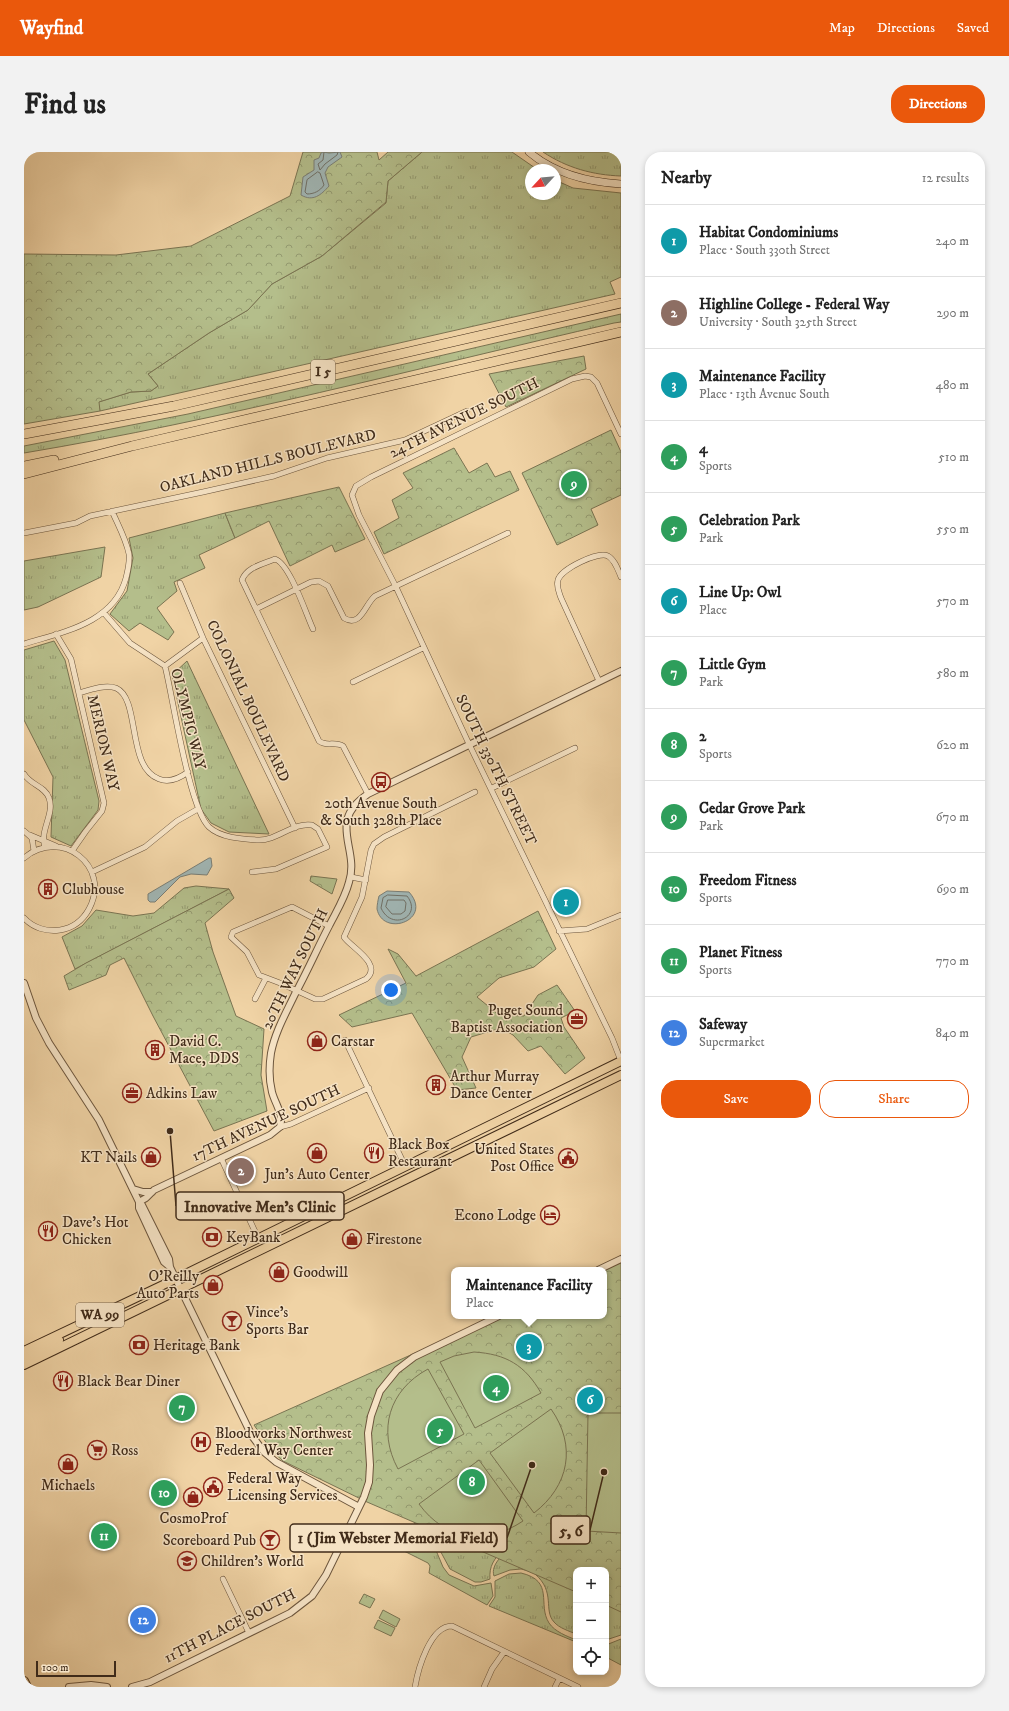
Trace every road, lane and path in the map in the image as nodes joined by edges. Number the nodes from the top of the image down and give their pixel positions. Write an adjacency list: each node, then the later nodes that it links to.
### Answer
1 (529, 152): 2 (main road)
2 (621, 184)
3 (621, 303): 6 (highway, I 5)
4 (621, 332): 8 (highway, I 5)
5 (467, 411): 12 (street, OAKLAND HILLS BOULEVARD)
6 (24, 434)
7 (621, 434): 11 (street, 24TH AVENUE SOUTH)
8 (132, 446): 9 (highway, I 5); 10 (highway)
9 (24, 466)
10 (24, 474)
11 (354, 489): 17 (street, SOUTH 330TH STREET)
12 (112, 511): 13 (street, OAKLAND HILLS BOULEVARD); 20 (street)
13 (24, 533)
14 (508, 533): 17 (street)
15 (621, 577): 28 (street)
16 (180, 583): 23 (street, COLONIAL BOULEVARD)
17 (396, 587): 18 (street); 25 (street, SOUTH 330TH STREET)
18 (296, 590): 19 (street); 19 (street); 21 (street)
19 (256, 609): 37 (street)
20 (104, 613): 22 (street); 26 (street, OLYMPIC WAY)
21 (313, 629)
22 (56, 634): 24 (street); 30 (street, MERION WAY)
23 (203, 638): 26 (street); 39 (street, COLONIAL BOULEVARD)
24 (24, 644)
25 (423, 648): 29 (street); 31 (street, SOUTH 330TH STREET)
26 (165, 666): 33 (street, OLYMPIC WAY)
27 (621, 671): 28 (street, 20TH WAY SOUTH)
28 (599, 681): 31 (street, 20TH WAY SOUTH)
29 (353, 682)
30 (79, 693): 33 (street); 46 (street, MERION WAY)
31 (469, 744): 35 (street, SOUTH 330TH STREET); 37 (street, 20TH WAY SOUTH)
32 (575, 748): 35 (street)
33 (188, 772): 38 (street, OLYMPIC WAY)
34 (24, 774): 42 (street)
35 (492, 788): 55 (street, SOUTH 330TH STREET)
36 (475, 792): 51 (street)
37 (368, 794): 50 (street, 20TH WAY SOUTH)
38 (198, 809): 39 (street, OLYMPIC WAY); 48 (street)
39 (295, 828): 49 (street, OLYMPIC WAY)
40 (24, 831): 41 (street)
41 (30, 835): 42 (street); 45 (street)
42 (42, 840): 43 (street); 44 (street)
43 (45, 847): 44 (street); 45 (street)
44 (59, 847): 46 (street)
45 (34, 851): 47 (street)
46 (72, 851): 48 (street)
47 (24, 858)
48 (92, 872): 53 (street)
49 (252, 872)
50 (351, 877): 51 (street); 54 (street, 20TH WAY SOUTH)
51 (366, 880): 58 (street)
52 (621, 915): 55 (street)
53 (24, 918)
54 (329, 926): 56 (street); 58 (street, 20TH WAY SOUTH)
55 (560, 931): 61 (street, SOUTH 330TH STREET)
56 (266, 978): 58 (street); 59 (street)
57 (24, 984): 67 (street)
58 (297, 991): 64 (street, 20TH WAY SOUTH)
59 (255, 999)
60 (345, 1040): 63 (street)
61 (621, 1061): 66 (main road, WA 99)
62 (621, 1075): 74 (main road, WA 99)
63 (369, 1088): 64 (street, 17TH AVENUE SOUTH); 66 (street)
64 (280, 1127): 65 (street, 17TH AVENUE SOUTH)
65 (221, 1158): 68 (street, 17TH AVENUE SOUTH); 70 (street)
66 (405, 1166): 70 (main road, WA 99)
67 (133, 1189): 68 (street); 69 (street)
68 (152, 1192): 69 (street, 17TH AVENUE SOUTH)
69 (139, 1202): 73 (street)
70 (258, 1238): 73 (main road, WA 99)
71 (621, 1259): 72 (street)
72 (604, 1267)
73 (175, 1278): 74 (street); 76 (main road, WA 99)
74 (180, 1290): 79 (main road, WA 99); 80 (street)
75 (493, 1319): 80 (street, 11TH PLACE SOUTH)
76 (86, 1322): 77 (main road, WA 99); 78 (main road)
77 (24, 1351)
78 (24, 1358)
79 (24, 1366)
80 (359, 1507): 82 (street, 11TH PLACE SOUTH)
81 (223, 1579): 82 (street)
82 (248, 1633): 89 (street, 11TH PLACE SOUTH)
83 (504, 1652): 84 (street); 90 (street); 91 (street)
84 (559, 1679): 92 (street); 93 (street)
85 (24, 1681): 86 (main road)
86 (27, 1687)
87 (69, 1687): 88 (street)
88 (107, 1687)
89 (132, 1687)
90 (415, 1687)
91 (484, 1687)
92 (555, 1687)
93 (578, 1687)

